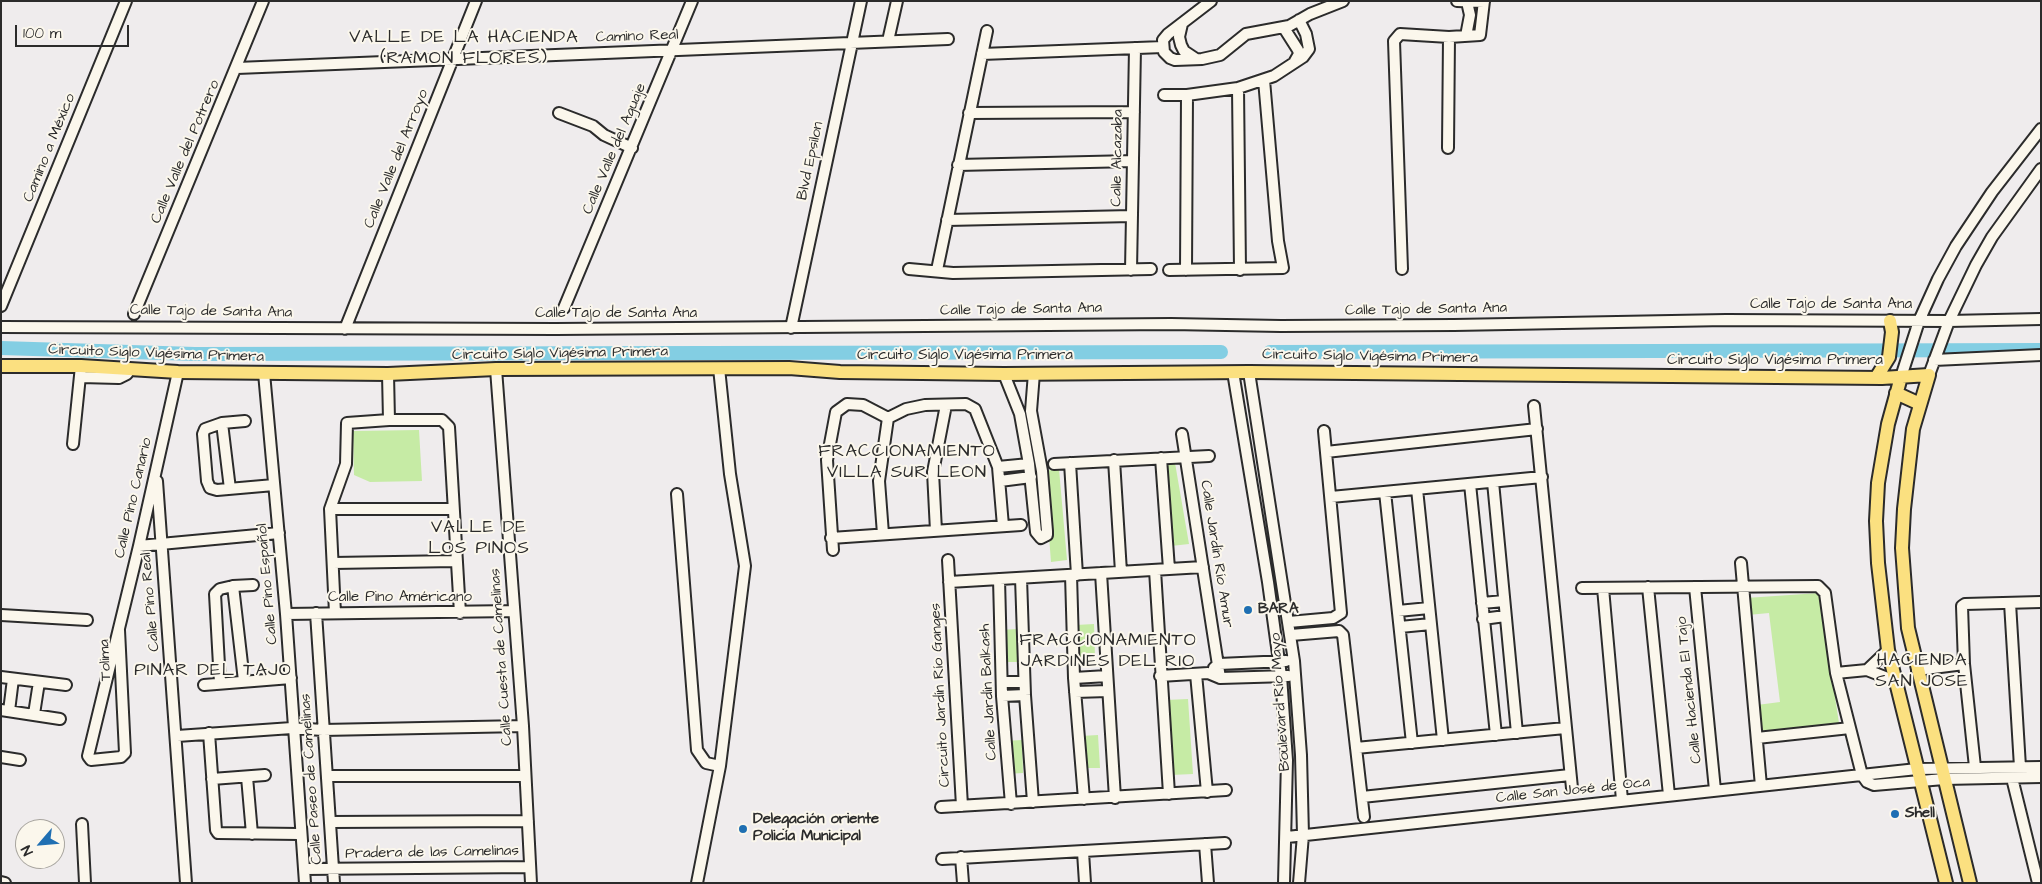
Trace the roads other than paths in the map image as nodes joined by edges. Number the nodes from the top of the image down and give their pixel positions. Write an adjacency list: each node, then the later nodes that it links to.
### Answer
1 (126, 1): 51 (street, Camino a México)
2 (264, 1): 27 (street, Calle Valle del Potrero)
3 (476, 1): 24 (street, Calle Valle del Arroyo)
4 (692, 1): 22 (street, Calle Valle del Aguaje)
5 (861, 1): 19 (street, Blvd Epsilon)
6 (897, 1): 18 (street)
7 (1211, 1): 12 (street)
8 (1343, 1): 11 (street)
9 (1462, 2): 10 (street); 15 (street)
10 (1484, 2): 15 (street)
11 (1299, 20): 13 (street); 26 (street)
12 (1182, 24): 20 (street); 25 (street)
13 (1284, 28): 25 (street); 26 (street)
14 (987, 31): 23 (street)
15 (1466, 36): 16 (street)
16 (1449, 37): 37 (street); 45 (street)
17 (948, 39): 18 (street, Camino Real)
18 (888, 41): 19 (street, Camino Real)
19 (851, 44): 22 (street, Camino Real); 59 (street, Blvd Epsilon)
20 (1163, 47): 21 (street); 25 (street)
21 (1135, 48): 23 (street); 32 (street, Calle Alcazaba)
22 (672, 51): 24 (street, Camino Real); 36 (street, Calle Valle del Aguaje)
23 (982, 54): 34 (street)
24 (453, 58): 27 (street, Camino Real); 60 (street, Calle Valle del Arroyo)
25 (1196, 59)
26 (1295, 61): 28 (street)
27 (236, 68): 53 (street, Calle Valle del Potrero)
28 (1264, 80): 29 (street); 50 (street)
29 (1238, 88): 31 (street); 50 (street)
30 (1164, 95): 31 (street)
31 (1187, 95): 49 (street)
32 (1134, 112): 34 (street); 38 (street, Calle Alcazaba)
33 (559, 113): 36 (street)
34 (969, 113): 39 (street)
35 (2041, 128): 55 (street)
36 (632, 148): 52 (street, Calle Valle del Aguaje)
37 (1448, 148)
38 (1133, 161): 39 (street); 41 (street, Calle Alcazaba)
39 (958, 165): 42 (street)
40 (2041, 170): 56 (street)
41 (1132, 216): 42 (street); 47 (street, Calle Alcazaba)
42 (947, 220): 46 (street)
43 (909, 269): 46 (street)
44 (1151, 269): 47 (street)
45 (1402, 269)
46 (937, 270): 47 (street)
47 (1131, 270)
48 (1169, 270): 49 (street)
49 (1186, 270): 50 (street)
50 (1240, 270)
51 (1, 306)
52 (564, 308)
53 (134, 314)
54 (2041, 319): 56 (street, Calle Tajo de Santa Ana)
55 (1919, 320): 56 (street, Calle Tajo de Santa Ana); 57 (street, Calle Tajo de Santa Ana); 75 (street)
56 (1949, 322): 62 (street)
57 (1891, 326): 59 (street, Calle Tajo de Santa Ana); 76 (main road)
58 (1, 327): 60 (street, Calle Tajo de Santa Ana)
59 (791, 328): 60 (street, Calle Tajo de Santa Ana)
60 (345, 329)
61 (2041, 355): 62 (street)
62 (1935, 357): 74 (street)
63 (1, 366): 66 (main road, Circuito Siglo Vigésima Primera)
64 (720, 368): 65 (main road, Circuito Siglo Vigésima Primera); 73 (main road, Circuito Siglo Vigésima Primera); 212 (street)
65 (496, 369): 72 (main road, Circuito Siglo Vigésima Primera); 148 (street, Calle Cuesta de Camelinas)
66 (81, 371): 67 (main road, Circuito Siglo Vigésima Primera); 90 (street)
67 (178, 372): 70 (main road, Circuito Siglo Vigésima Primera); 100 (street, Calle Pino Canario)
68 (1233, 372): 69 (main road, Circuito Siglo Vigésima Primera); 71 (main road, Circuito Siglo Vigésima Primera); 165 (street, Boulevard Río Mayo)
69 (1250, 372): 76 (main road, Circuito Siglo Vigésima Primera); 158 (street, Boulevard Río Mayo)
70 (264, 373): 72 (main road, Circuito Siglo Vigésima Primera); 106 (street, Calle Pino Español)
71 (1034, 373): 73 (main road, Circuito Siglo Vigésima Primera); 81 (street)
72 (388, 374): 84 (street)
73 (1004, 374): 82 (street)
74 (1929, 375): 75 (main road, Circuito Siglo Vigésima Primera); 78 (main road)
75 (1901, 377): 76 (main road, Circuito Siglo Vigésima Primera); 77 (main road)
76 (1879, 378): 77 (main road)
77 (1895, 396): 78 (main road); 163 (main road)
78 (1920, 404): 169 (main road)
79 (946, 405): 83 (street); 99 (street); 116 (street)
80 (1534, 406): 87 (street)
81 (1031, 411): 82 (street); 101 (street)
82 (1020, 414): 97 (street)
83 (888, 418): 118 (street); 119 (street)
84 (390, 420): 112 (street); 113 (street)
85 (245, 421): 86 (street)
86 (222, 423): 107 (street); 107 (street)
87 (1537, 429): 91 (street); 102 (street)
88 (1324, 432): 91 (street)
89 (1182, 434): 94 (street, Calle Jardín Río Amur)
90 (73, 444)
91 (1326, 452): 111 (street)
92 (1209, 456): 94 (street)
93 (1161, 458): 94 (street); 95 (street); 128 (street)
94 (1186, 458): 127 (street, Calle Jardín Río Amur)
95 (1114, 460): 96 (street); 130 (street)
96 (1070, 462): 98 (street); 132 (street)
97 (1029, 464): 99 (street); 101 (street)
98 (1054, 464)
99 (998, 467): 103 (street)
100 (157, 468): 120 (street, Calle Pino Real); 121 (street, Calle Pino Canario)
101 (1031, 477): 103 (street)
102 (1542, 477): 104 (street); 199 (street)
103 (1000, 481): 115 (street)
104 (1493, 482): 105 (street); 143 (street)
105 (1470, 484): 108 (street); 145 (street)
106 (274, 485): 107 (street); 117 (street, Calle Pino Español)
107 (230, 489)
108 (1417, 489): 109 (street); 147 (street)
109 (1385, 492): 111 (street); 149 (street)
110 (677, 494): 212 (street)
111 (1331, 497): 158 (street)
112 (330, 509): 113 (street); 125 (street)
113 (453, 509): 124 (street)
114 (1021, 525): 115 (street)
115 (1003, 526): 116 (street)
116 (936, 531): 118 (street)
117 (279, 533): 120 (street); 153 (street, Calle Pino Español)
118 (883, 534): 119 (street)
119 (832, 538): 122 (street)
120 (161, 544): 121 (street); 205 (street, Calle Pino Real)
121 (139, 546): 161 (street, Calle Pino Canario)
122 (832, 550)
123 (948, 560): 135 (street, Circuito Jardín Río Ganges)
124 (456, 561): 125 (street); 152 (street)
125 (333, 563): 151 (street)
126 (1741, 563): 138 (street)
127 (1203, 567): 128 (street, Circuito Jardín Río Ganges); 166 (street, Calle Jardín Río Amur)
128 (1169, 569): 129 (street, Circuito Jardín Río Ganges)
129 (1155, 570): 130 (street, Circuito Jardín Río Ganges); 174 (street)
130 (1121, 572): 131 (street, Circuito Jardín Río Ganges)
131 (1101, 573): 132 (street, Circuito Jardín Río Ganges); 173 (street)
132 (1074, 575): 133 (street, Circuito Jardín Río Ganges); 179 (street)
133 (1021, 578): 134 (street, Circuito Jardín Río Ganges); 186 (street)
134 (999, 579): 135 (street, Circuito Jardín Río Ganges); 185 (street, Calle Jardín Balkash)
135 (949, 582): 240 (street, Circuito Jardín Río Ganges)
136 (253, 585): 137 (street)
137 (233, 586): 182 (street); 187 (street)
138 (1743, 586): 139 (street); 171 (street); 206 (street)
139 (1695, 587): 142 (street); 230 (street, Calle Hacienda El Tajo)
140 (1582, 588): 141 (street)
141 (1603, 588): 142 (street); 237 (street)
142 (1648, 588): 233 (street)
143 (1504, 601): 145 (street); 155 (street)
144 (2041, 602): 146 (street)
145 (1482, 603): 156 (street)
146 (2010, 603): 167 (street); 214 (street)
147 (1429, 608): 149 (street); 159 (street)
148 (514, 611): 152 (street, Calle Pino Américano); 197 (street, Calle Cuesta de Camelinas)
149 (1398, 611): 160 (street)
150 (316, 613): 151 (street, Calle Pino Américano); 153 (street, Calle Pino Américano); 201 (street, Calle Paseo de Camelinas)
151 (335, 613): 152 (street, Calle Pino Américano)
152 (460, 613)
153 (286, 614): 178 (street, Calle Pino Español)
154 (1, 615): 157 (street)
155 (1505, 616): 156 (street); 202 (street)
156 (1483, 619): 204 (street)
157 (87, 620)
158 (1289, 622): 162 (street, Boulevard Río Mayo)
159 (1431, 624): 160 (street); 207 (street)
160 (1400, 627): 208 (street)
161 (119, 630): 161 (street, Tolima)
162 (1291, 635): 164 (street, Boulevard Río Mayo); 209 (street)
163 (1888, 650): 168 (street); 183 (main road)
164 (1294, 661): 165 (street); 176 (street, Boulevard Río Mayo)
165 (1280, 662): 166 (street); 175 (street, Boulevard Río Mayo)
166 (1219, 664): 170 (street); 180 (street, Calle Jardín Río Amur)
167 (1964, 664): 169 (street); 213 (street)
168 (1867, 670): 171 (street); 183 (street)
169 (1916, 670): 216 (main road)
170 (1208, 673): 172 (street); 180 (street)
171 (1836, 673): 200 (street)
172 (1196, 674): 174 (street); 231 (street)
173 (1107, 676): 179 (street); 190 (street)
174 (1160, 676): 232 (street)
175 (1282, 676): 176 (street); 180 (street); 249 (street, Boulevard Río Mayo)
176 (1295, 676): 248 (street, Boulevard Río Mayo)
177 (1, 677): 181 (street)
178 (291, 678): 182 (street); 198 (street, Calle Pino Español)
179 (1074, 678): 191 (street)
180 (1220, 678)
181 (13, 679): 184 (street); 194 (street)
182 (244, 681): 187 (street)
183 (1895, 681): 220 (main road)
184 (39, 682): 188 (street); 195 (street)
185 (1002, 682): 186 (street); 193 (street, Calle Jardín Balkash)
186 (1024, 682): 192 (street)
187 (220, 683): 189 (street)
188 (66, 685)
189 (204, 685)
190 (1108, 691): 191 (street); 235 (street)
191 (1075, 692): 236 (street)
192 (1025, 695): 193 (street); 238 (street)
193 (1002, 696): 239 (street, Calle Jardín Balkash)
194 (5, 711): 195 (street)
195 (34, 714): 196 (street)
196 (60, 719)
197 (523, 726): 201 (street); 222 (street, Calle Cuesta de Camelinas)
198 (292, 728): 201 (street); 203 (street); 247 (street, Calle Pino Español)
199 (1564, 728): 202 (street); 218 (street)
200 (1850, 728): 206 (street); 219 (street)
201 (323, 730): 221 (street, Calle Paseo de Camelinas)
202 (1518, 733): 204 (street)
203 (209, 734): 205 (street); 226 (street)
204 (1496, 735): 207 (street)
205 (177, 736): 261 (street, Calle Pino Real)
206 (1757, 738): 227 (street)
207 (1443, 740): 208 (street)
208 (1412, 743): 209 (street)
209 (1356, 748): 234 (street)
210 (1, 758): 211 (street)
211 (20, 760)
212 (720, 766): 265 (street)
213 (1974, 767): 214 (street); 216 (street)
214 (2020, 767): 215 (street)
215 (2041, 767)
216 (1942, 774): 220 (street); 225 (street); 272 (main road)
217 (265, 775): 223 (street)
218 (1570, 775): 228 (street); 234 (street)
219 (1862, 775): 220 (street); 227 (street, Calle San José de Oca)
220 (1918, 775): 271 (main road)
221 (328, 776): 222 (street); 244 (street, Calle Paseo de Camelinas)
222 (525, 776): 243 (street, Calle Cuesta de Camelinas)
223 (247, 777): 226 (street); 246 (street)
224 (2041, 777): 225 (street)
225 (2012, 778): 273 (street)
226 (212, 779): 246 (street)
227 (1761, 786): 230 (street, Calle San José de Oca)
228 (1572, 788)
229 (1226, 790): 231 (street, Circuito Jardín Río Ganges)
230 (1715, 790): 233 (street, Calle San José de Oca)
231 (1207, 792): 232 (street, Circuito Jardín Río Ganges)
232 (1169, 794): 235 (street, Circuito Jardín Río Ganges)
233 (1668, 795): 237 (street, Calle San José de Oca)
234 (1362, 797): 242 (street)
235 (1115, 798): 236 (street, Circuito Jardín Río Ganges)
236 (1084, 799): 238 (street, Circuito Jardín Río Ganges)
237 (1622, 800): 248 (street, Calle San José de Oca)
238 (1033, 802): 239 (street, Circuito Jardín Río Ganges)
239 (1011, 804): 240 (street, Circuito Jardín Río Ganges)
240 (962, 806): 241 (street, Circuito Jardín Río Ganges)
241 (941, 807)
242 (1364, 817)
243 (528, 821): 244 (street); 255 (street, Calle Cuesta de Camelinas)
244 (330, 822): 257 (street, Calle Paseo de Camelinas)
245 (82, 824): 260 (street)
246 (252, 834): 247 (street)
247 (300, 834): 256 (street, Calle Pino Español)
248 (1303, 835): 249 (street, Calle San José de Oca); 270 (street, Boulevard Río Mayo)
249 (1287, 837): 269 (street, Boulevard Río Mayo)
250 (1225, 843): 251 (street)
251 (1205, 844): 252 (street); 268 (street)
252 (1083, 852): 253 (street); 267 (street)
253 (961, 858): 254 (street); 266 (street)
254 (942, 859)
255 (530, 867): 257 (street, Pradera de las Camelinas); 264 (street, Calle Cuesta de Camelinas)
256 (304, 869): 257 (street, Pradera de las Camelinas); 262 (street, Calle Pino Español)
257 (333, 869): 263 (street, Calle Paseo de Camelinas)
258 (1, 882): 259 (street)
259 (5, 883)
260 (86, 883)
261 (186, 883)
262 (304, 883)
263 (334, 883)
264 (532, 883)
265 (698, 883)
266 (963, 883)
267 (1085, 883)
268 (1208, 883)
269 (1284, 883)
270 (1299, 883)
271 (1946, 883)
272 (1970, 883)
273 (2038, 883)

